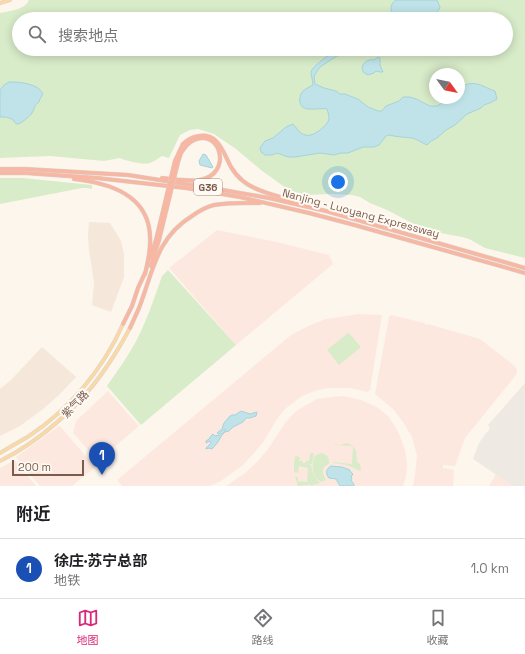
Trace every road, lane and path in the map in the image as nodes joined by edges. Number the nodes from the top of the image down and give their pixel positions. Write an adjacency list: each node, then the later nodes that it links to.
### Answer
1 (10, 0): 2 (main road)
2 (0, 3)
3 (185, 145): 7 (highway); 9 (highway); 10 (highway, bridge)
4 (0, 169): 7 (highway, Nanjing - Luoyang Expressway / G36)
5 (0, 173): 6 (highway, Nanjing - Luoyang Expressway / G36)
6 (28, 174): 8 (highway, Nanjing - Luoyang Expressway / G36); 13 (highway)
7 (128, 175): 9 (highway, Nanjing - Luoyang Expressway / G36)
8 (271, 204): 12 (highway, Nanjing - Luoyang Expressway / G36); 14 (highway)
9 (326, 211): 11 (highway, Nanjing - Luoyang Expressway / G36)
10 (157, 240): 13 (highway); 14 (highway)
11 (525, 268)
12 (525, 273)
13 (145, 274): 15 (highway)
14 (146, 288): 16 (highway)
15 (123, 324): 17 (main road, 紫气路)
16 (130, 328): 18 (main road, 紫气路)
17 (0, 453)
18 (0, 461)

